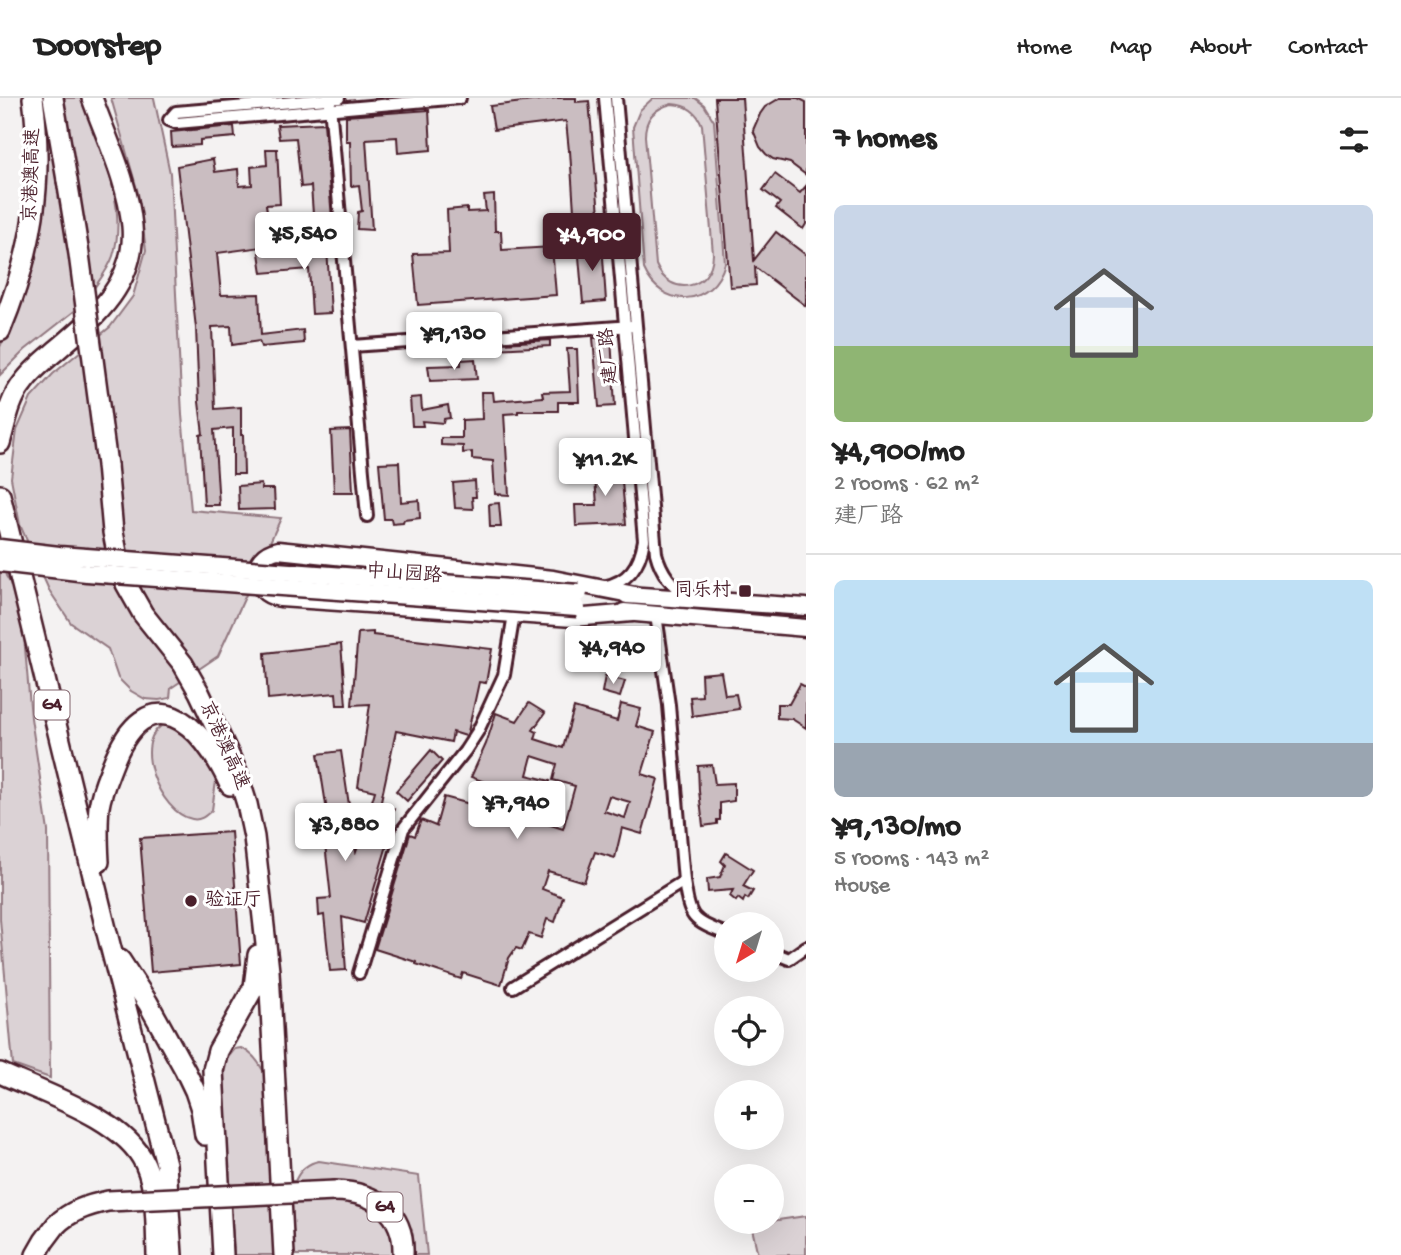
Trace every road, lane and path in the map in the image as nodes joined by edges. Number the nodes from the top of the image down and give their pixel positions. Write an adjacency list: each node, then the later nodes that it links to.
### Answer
1 (33, 98): 11 (highway, 京港澳高速)
2 (53, 98): 29 (highway, 京港澳高速, bridge)
3 (94, 98): 13 (highway)
4 (339, 98): 8 (street)
5 (460, 98): 8 (street)
6 (605, 98): 10 (street, 建厂路)
7 (616, 98): 10 (street, 建厂路)
8 (330, 104): 9 (street); 12 (street)
9 (176, 118)
10 (630, 326): 12 (street); 18 (street, 建厂路); 20 (street, 建厂路)
11 (0, 331)
12 (352, 346): 15 (street)
13 (2, 437)
14 (0, 495): 28 (highway, G4)
15 (367, 516)
16 (0, 548): 21 (main road, 中山园路, bridge)
17 (0, 563): 21 (main road, 中山园路, bridge)
18 (600, 588): 19 (main road); 24 (main road)
19 (635, 595): 20 (main road, 中山园路); 21 (main road, 中山园路)
20 (689, 598): 22 (main road, 中山园路)
21 (578, 601): 23 (main road, 中山园路)
22 (806, 607)
23 (632, 613): 24 (main road); 25 (main road, 中山园路)
24 (514, 614): 35 (street)
25 (656, 615): 26 (main road, 中山园路); 27 (street)
26 (806, 628)
27 (684, 881): 30 (street); 36 (street)
28 (103, 915): 31 (highway, G4); 34 (highway)
29 (264, 923): 34 (highway); 43 (highway, 京港澳高速)
30 (714, 929)
31 (108, 937): 40 (highway, G4); 41 (highway)
32 (806, 947): 33 (street)
33 (784, 958)
34 (257, 965): 42 (highway)
35 (359, 973)
36 (513, 987)
37 (0, 1073): 39 (highway)
38 (36, 1255): 44 (highway, G4, bridge)
39 (157, 1255)
40 (172, 1255)
41 (216, 1255)
42 (223, 1255)
43 (284, 1255)
44 (403, 1255)

